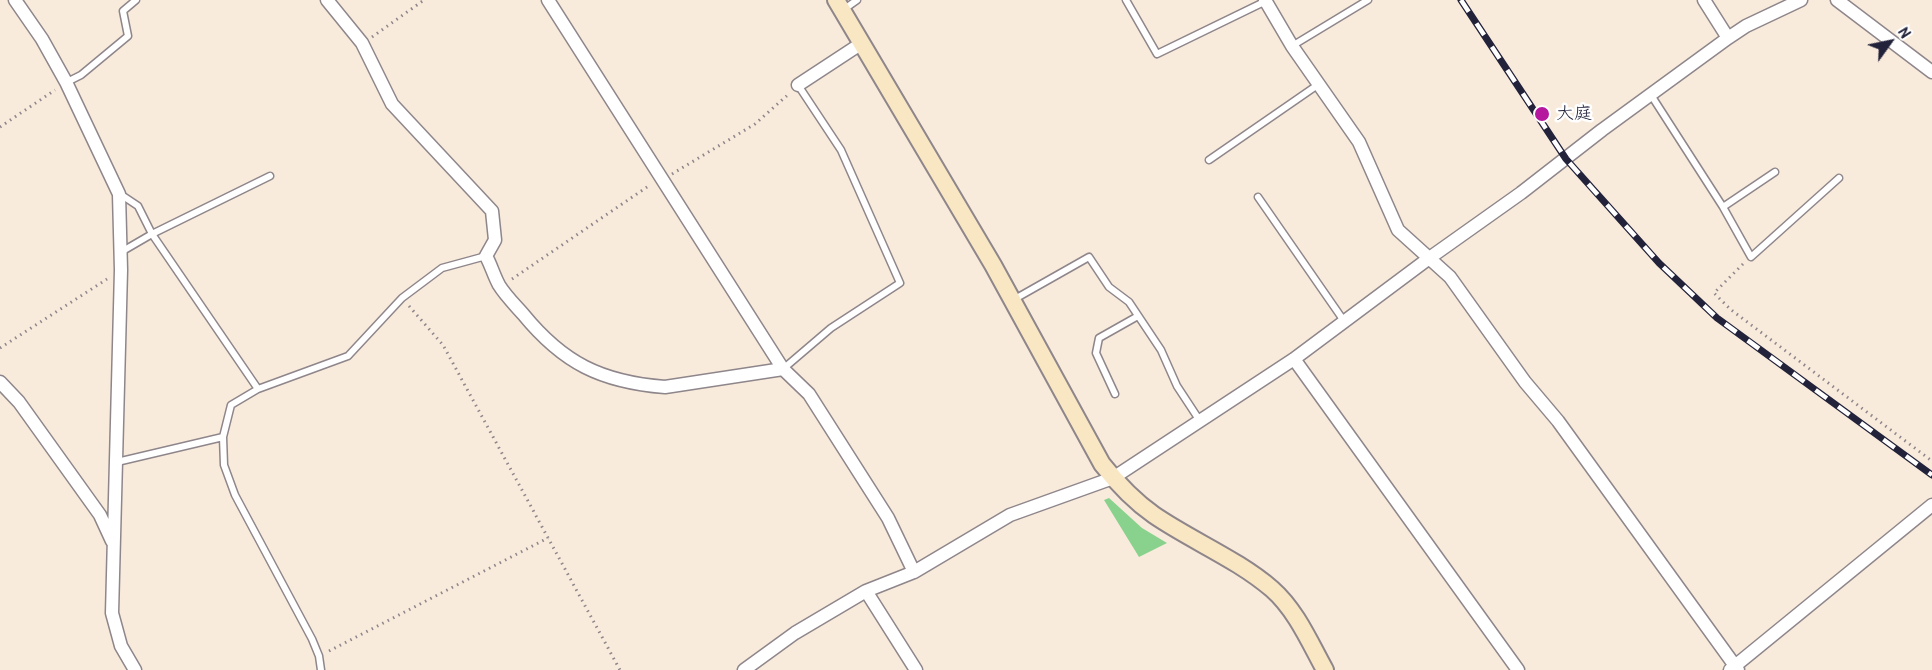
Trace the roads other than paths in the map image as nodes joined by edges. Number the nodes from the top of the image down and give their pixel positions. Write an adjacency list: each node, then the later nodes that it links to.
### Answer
1 (15, 0): 17 (street)
2 (136, 0): 17 (lane)
3 (327, 0): 30 (street)
4 (548, 0): 36 (street)
5 (857, 0): 12 (lane)
6 (1126, 0): 11 (lane)
7 (1368, 0): 15 (lane)
8 (1704, 0): 13 (street)
9 (1801, 0): 13 (street)
10 (1837, 0): 16 (street)
11 (1265, 1): 15 (street)
12 (839, 5): 14 (street)
13 (1728, 38): 20 (street)
14 (862, 43): 19 (street); 32 (street)
15 (1292, 46): 18 (street)
16 (1932, 72)
17 (66, 82): 25 (street)
18 (1319, 83): 21 (lane); 31 (street)
19 (798, 86): 36 (lane)
20 (1651, 94): 27 (lane); 31 (street)
21 (1209, 160)
22 (1775, 172): 27 (lane)
23 (270, 176): 28 (lane)
24 (1839, 178): 27 (lane)
25 (119, 194): 28 (lane); 29 (street)
26 (1258, 196): 34 (lane)
27 (1723, 207)
28 (152, 234): 29 (lane); 38 (lane)
29 (121, 252): 42 (street)
30 (486, 256): 36 (street); 38 (lane)
31 (1428, 259): 34 (street); 48 (street)
32 (1012, 300): 33 (lane); 43 (street)
33 (1138, 316): 39 (lane); 40 (lane)
34 (1344, 321): 35 (street)
35 (1294, 359): 40 (street); 54 (street)
36 (783, 369): 46 (street)
37 (0, 382): 45 (street)
38 (258, 389): 41 (lane)
39 (1114, 394)
40 (1200, 421): 43 (street)
41 (223, 437): 42 (lane); 50 (lane)
42 (117, 462): 45 (street)
43 (1113, 478): 46 (street); 53 (street)
44 (1932, 505): 48 (street)
45 (113, 542): 49 (street)
46 (914, 572): 47 (street)
47 (866, 591): 51 (street); 52 (street)
48 (1734, 669)
49 (135, 670)
50 (321, 670)
51 (744, 670)
52 (916, 670)
53 (1325, 670)
54 (1518, 670)

